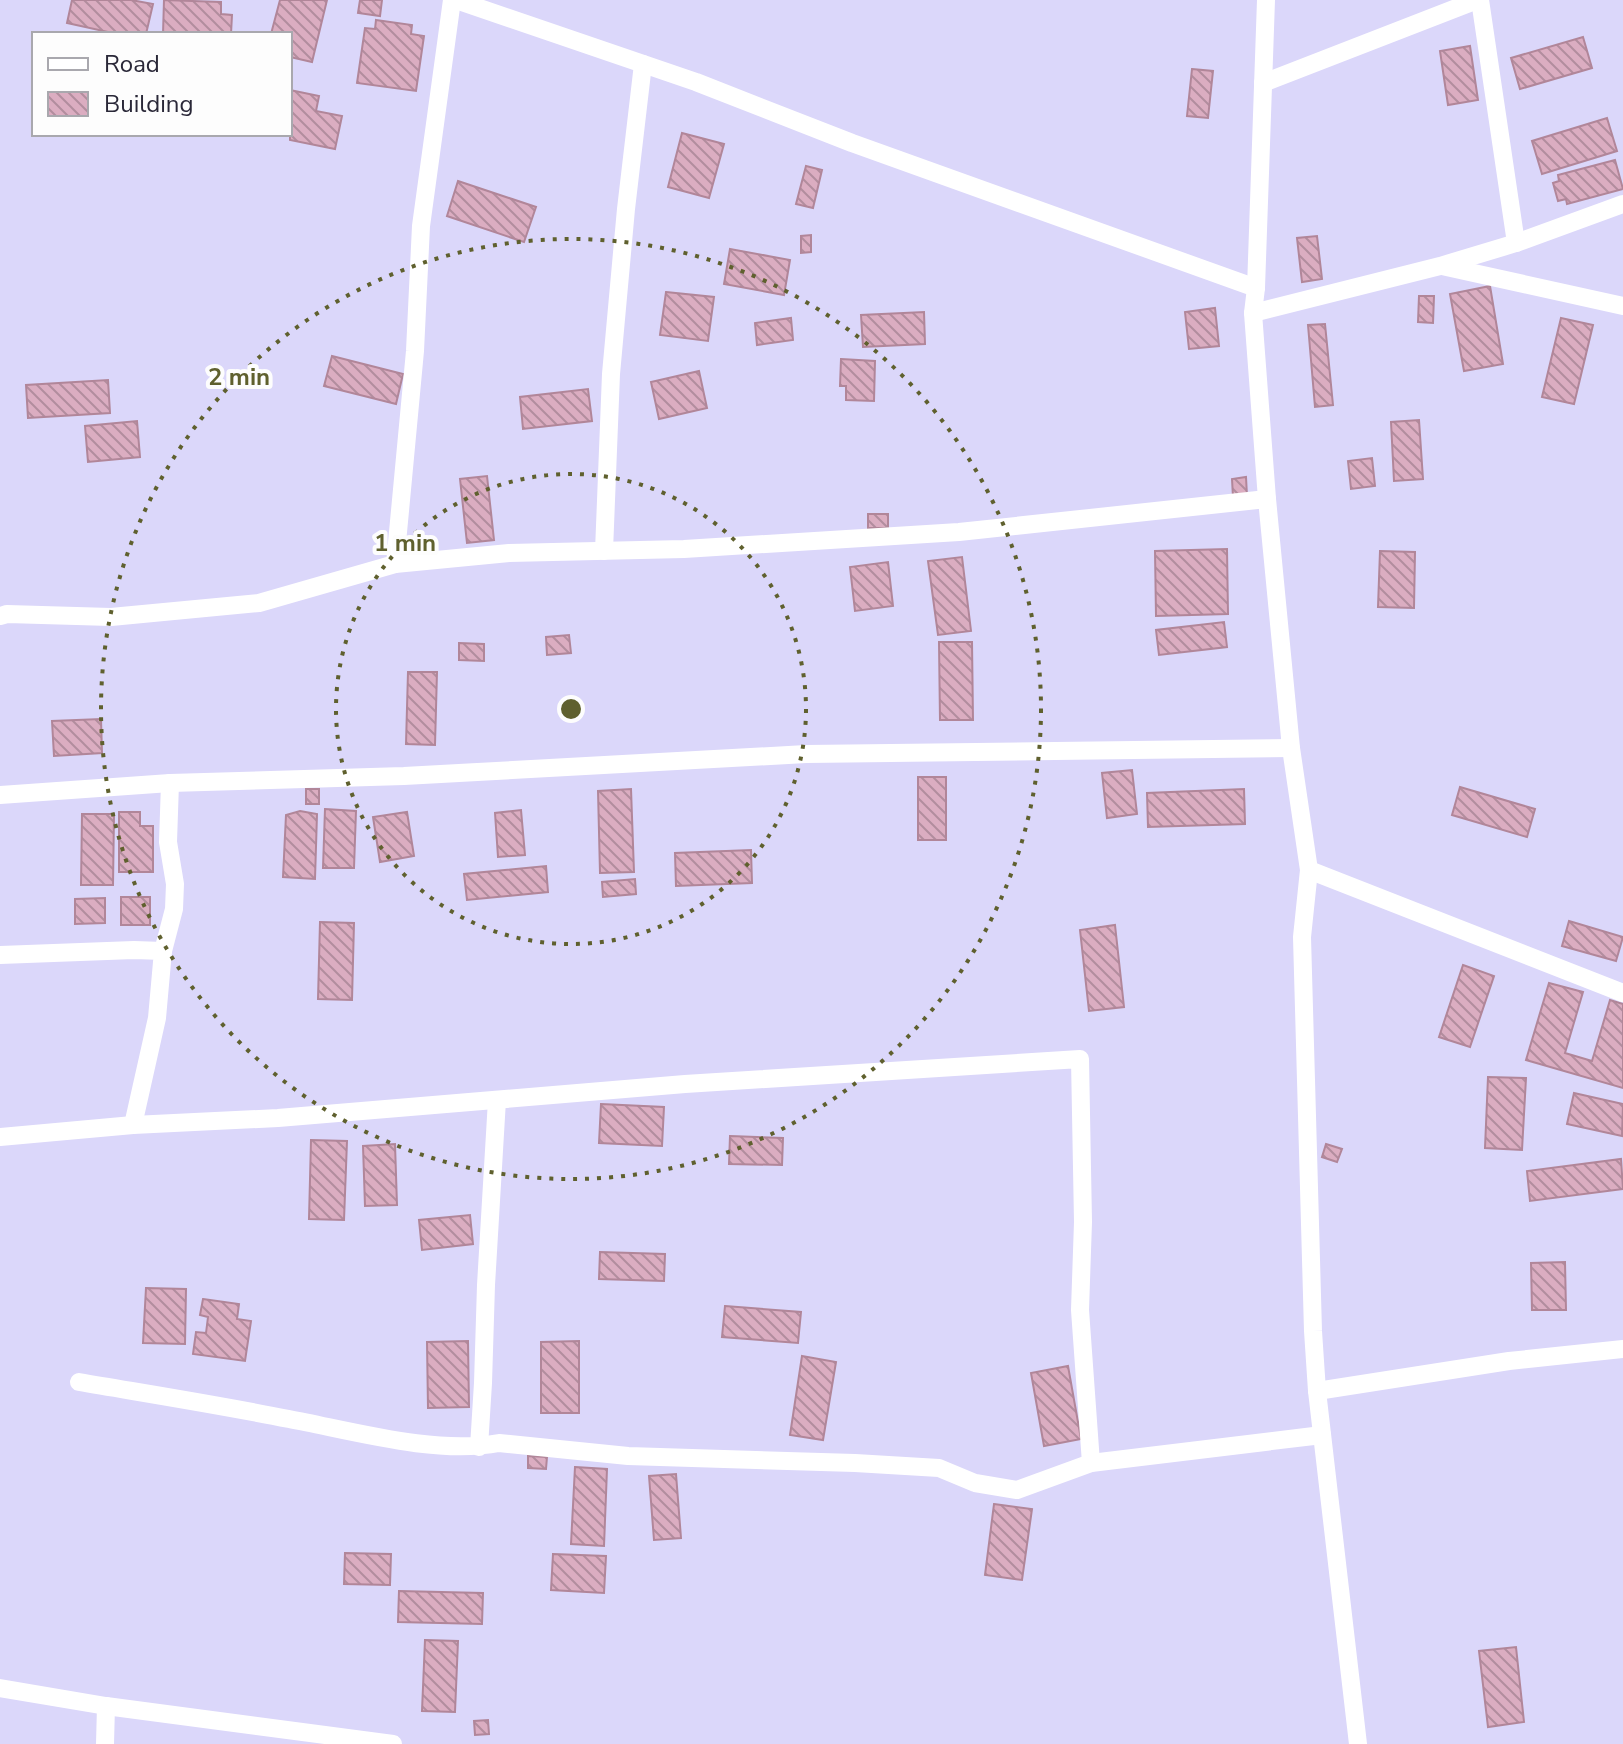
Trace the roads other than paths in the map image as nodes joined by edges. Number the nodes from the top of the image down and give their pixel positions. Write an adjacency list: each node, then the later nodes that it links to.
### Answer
1 (454, 0): 4 (street); 14 (street)
2 (1266, 0): 5 (street)
3 (1479, 0): 5 (street); 7 (street)
4 (643, 64): 9 (street); 13 (street)
5 (1263, 83): 9 (street)
6 (1623, 204): 7 (street)
7 (1516, 243): 8 (street)
8 (1440, 266): 10 (street); 11 (street)
9 (1256, 288): 11 (street)
10 (1623, 306)
11 (1253, 313): 12 (street)
12 (1267, 499): 13 (street); 16 (street)
13 (604, 551): 14 (street)
14 (395, 564): 15 (street)
15 (0, 616)
16 (1291, 748): 17 (street); 19 (street)
17 (170, 783): 18 (street); 20 (street)
18 (0, 795)
19 (1309, 870): 22 (street); 28 (street)
20 (163, 951): 21 (street); 24 (street)
21 (0, 955)
22 (1623, 993)
23 (497, 1100): 24 (street); 30 (street); 31 (street)
24 (133, 1125): 25 (street)
25 (0, 1137)
26 (1623, 1349): 28 (street)
27 (79, 1382): 30 (street)
28 (1317, 1391): 29 (street)
29 (1322, 1435): 31 (street); 36 (street)
30 (479, 1447): 31 (street)
31 (1091, 1463)
32 (0, 1688): 33 (street)
33 (106, 1706): 34 (street); 35 (street)
34 (105, 1744)
35 (393, 1744)
36 (1358, 1744)

